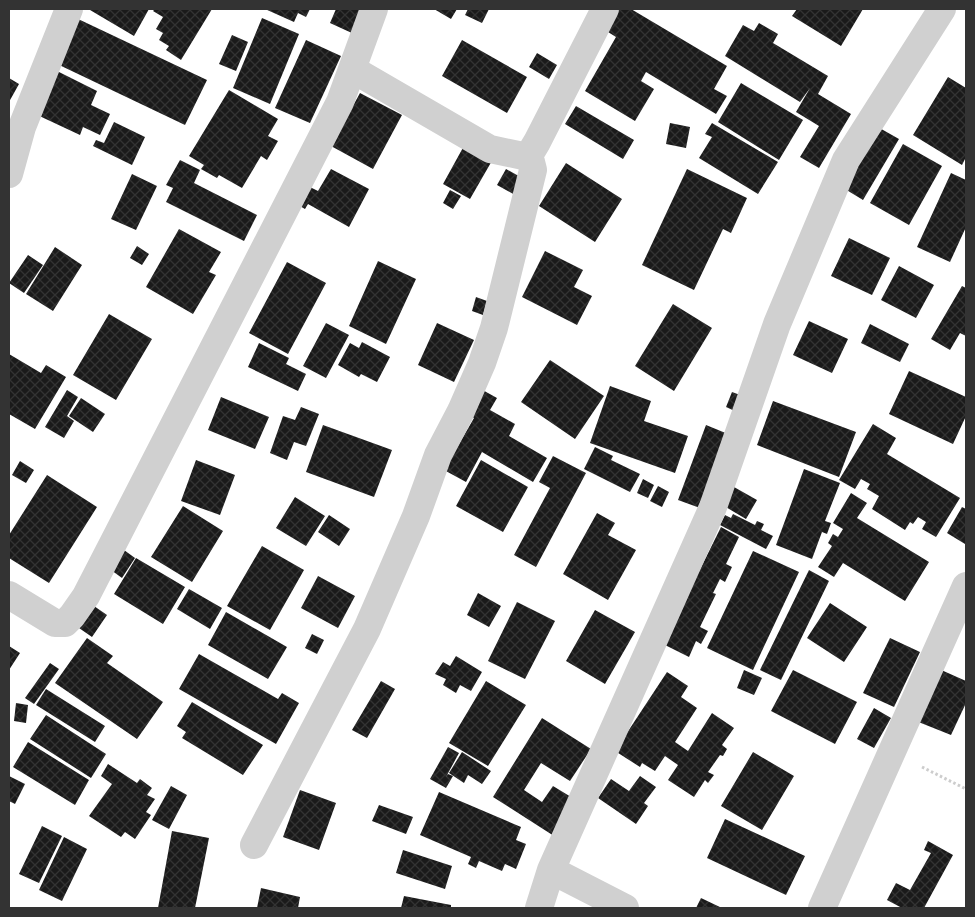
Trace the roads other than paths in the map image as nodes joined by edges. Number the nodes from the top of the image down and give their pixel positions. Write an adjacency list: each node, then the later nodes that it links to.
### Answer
1 (69, 9): 7 (street)
2 (374, 9): 5 (street)
3 (605, 9): 6 (street)
4 (942, 9): 11 (street)
5 (352, 68): 6 (street); 9 (street)
6 (528, 157): 10 (street)
7 (9, 174)
8 (966, 586): 14 (street)
9 (9, 595)
10 (254, 845)
11 (551, 870): 12 (street); 13 (street)
12 (539, 908)
13 (625, 908)
14 (822, 908)

